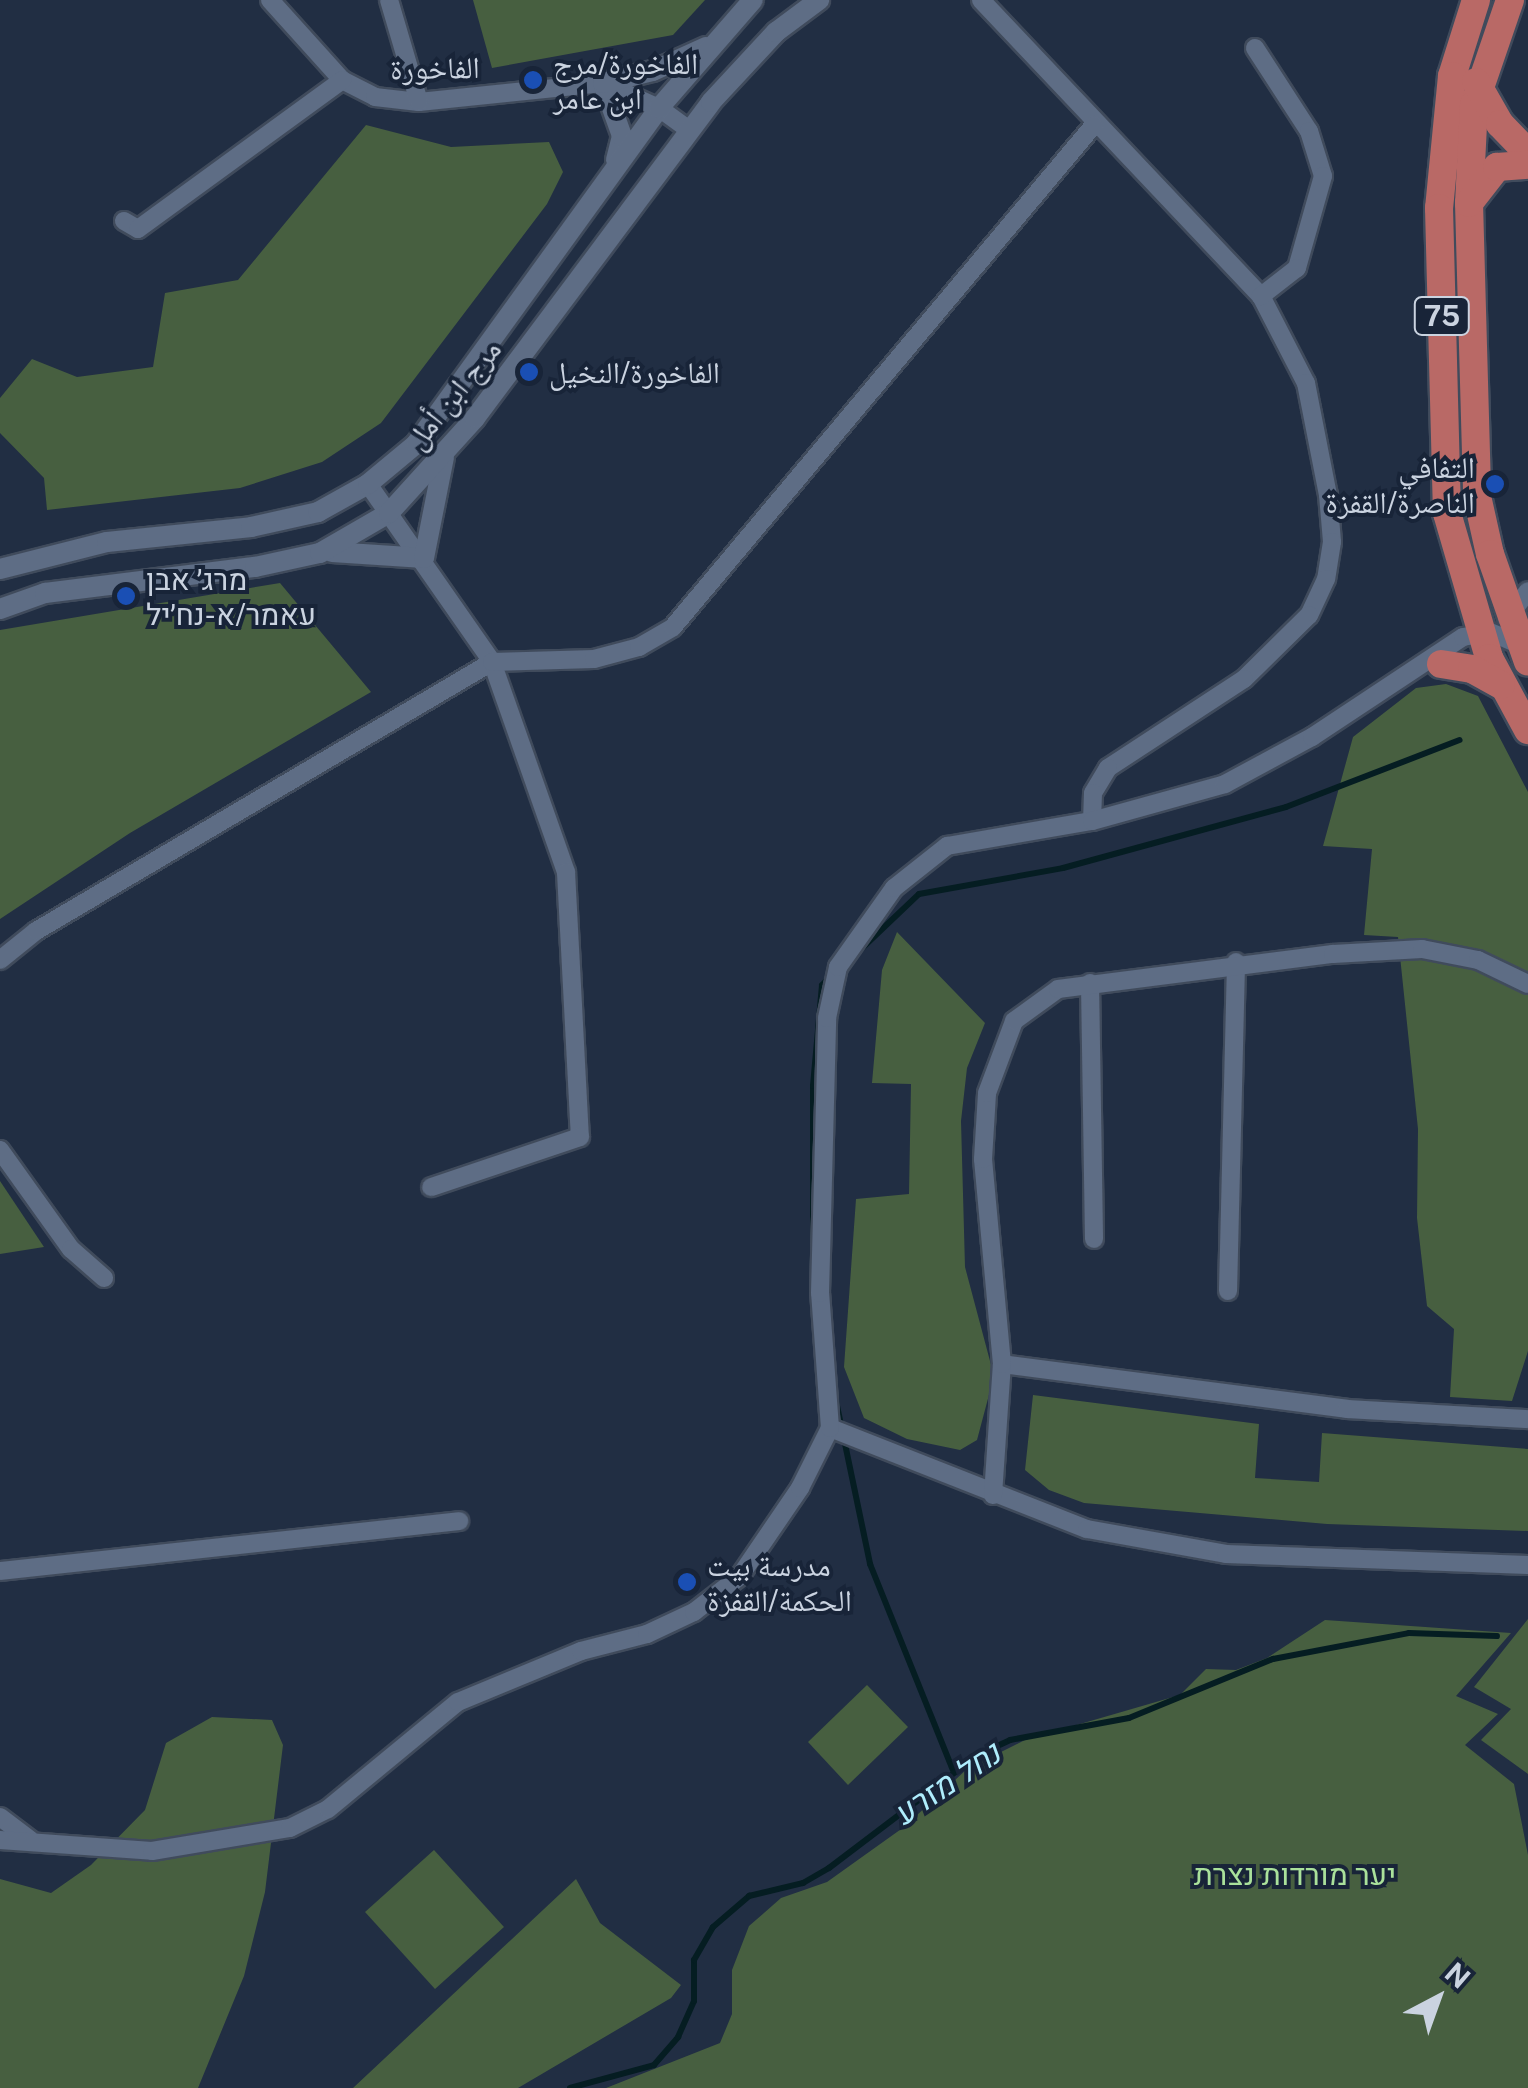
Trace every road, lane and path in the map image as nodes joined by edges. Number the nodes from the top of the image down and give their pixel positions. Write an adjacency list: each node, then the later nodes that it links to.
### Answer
1 (270, 0): 10 (street, الفاخورة)
2 (388, 0): 13 (street)
3 (753, 0): 8 (street, مرج ابن أمل)
4 (819, 0): 16 (street, مرج ابن أمل)
5 (981, 0): 15 (street)
6 (1510, 0): 12 (highway, 75)
7 (1472, 9): 12 (highway); 30 (highway, 75)
8 (712, 44): 11 (street); 14 (street, مرج ابن أمل)
9 (1255, 48): 22 (street)
10 (342, 80): 13 (street, الفاخورة); 21 (street)
11 (602, 83): 13 (street, الفاخورة); 14 (street, الفاخورة); 19 (street)
12 (1478, 87): 17 (highway); 20 (highway, 75)
13 (419, 102)
14 (659, 108): 16 (street, الفاخورة); 19 (street, مرج ابن أمل)
15 (1094, 124): 22 (street); 31 (street)
16 (688, 130): 23 (street, مرج ابن أمل)
17 (1528, 153)
18 (1528, 165): 20 (highway)
19 (614, 168): 24 (street, مرج ابن أمل)
20 (1469, 203): 30 (highway, 75)
21 (124, 222)
22 (1260, 296): 36 (street)
23 (444, 456): 25 (street, مرج ابن أمل); 27 (street)
24 (368, 484): 25 (street); 28 (street, مرج ابن أمل)
25 (388, 513): 26 (street, مرج ابن أمل); 27 (street)
26 (320, 553): 27 (street); 29 (street, مرج ابن أمل)
27 (424, 558): 31 (street)
28 (0, 570)
29 (0, 609)
30 (1507, 628): 32 (street); 33 (street); 34 (highway, 75)
31 (492, 662): 37 (street); 42 (street)
32 (1442, 664): 33 (street); 34 (highway)
33 (1409, 676): 36 (street)
34 (1502, 685): 35 (highway, 75)
35 (1525, 730)
36 (1092, 821): 48 (street)
37 (0, 960)
38 (1236, 962): 39 (street); 40 (street); 45 (street)
39 (1090, 983): 43 (street); 46 (street)
40 (1528, 984)
41 (0, 1150): 44 (street)
42 (431, 1186)
43 (1094, 1238)
44 (104, 1278)
45 (1228, 1292)
46 (1002, 1364): 47 (street); 49 (street)
47 (1528, 1418)
48 (830, 1428): 49 (street); 55 (street)
49 (994, 1495): 51 (street)
50 (459, 1521): 52 (street)
51 (1528, 1565)
52 (0, 1572)
53 (0, 1816): 55 (street)
54 (0, 1840): 55 (street)
55 (49, 1847)

